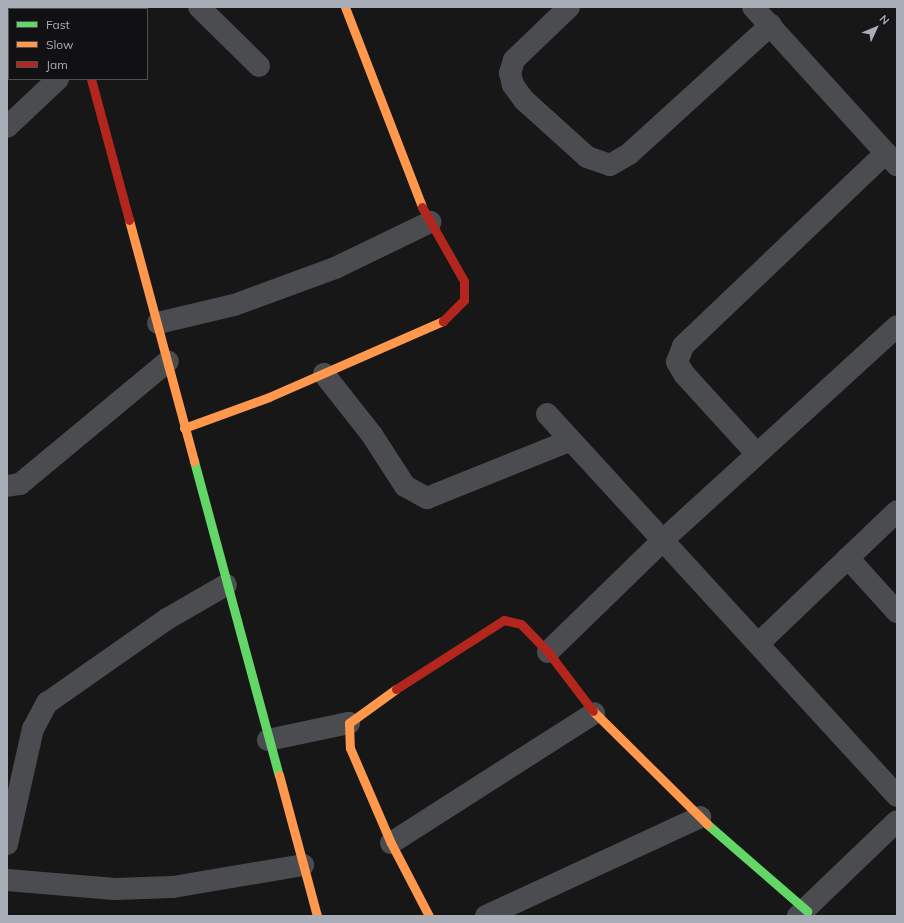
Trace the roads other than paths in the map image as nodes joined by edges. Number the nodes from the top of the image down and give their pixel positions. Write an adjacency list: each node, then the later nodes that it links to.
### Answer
1 (199, 7): 6 (street)
2 (345, 7): 11 (street)
3 (569, 7): 5 (street)
4 (753, 7): 5 (street)
5 (771, 25): 10 (street)
6 (259, 66)
7 (57, 80): 9 (street)
8 (90, 80): 12 (street)
9 (7, 127)
10 (891, 159): 19 (street)
11 (430, 222): 12 (street); 15 (street)
12 (158, 323): 14 (street)
13 (897, 326): 19 (street)
14 (168, 361): 17 (street); 20 (street)
15 (324, 374): 17 (street); 18 (street)
16 (547, 414): 18 (street)
17 (184, 428): 24 (street)
18 (571, 440): 22 (street)
19 (757, 454): 22 (street)
20 (7, 486)
21 (897, 511): 23 (street)
22 (663, 540): 26 (street); 27 (street)
23 (848, 558): 25 (street); 26 (street)
24 (226, 585): 30 (street); 35 (street)
25 (897, 612)
26 (758, 644): 31 (street)
27 (548, 652): 28 (street); 29 (street)
28 (594, 713): 32 (street); 34 (street)
29 (349, 723): 30 (street); 34 (street)
30 (268, 740): 36 (street)
31 (897, 796)
32 (700, 817): 38 (street); 41 (street)
33 (897, 821): 38 (street)
34 (391, 843): 40 (street)
35 (7, 844)
36 (303, 865): 37 (street); 39 (street)
37 (7, 880)
38 (802, 914)
39 (317, 916)
40 (429, 916)
41 (486, 916)

